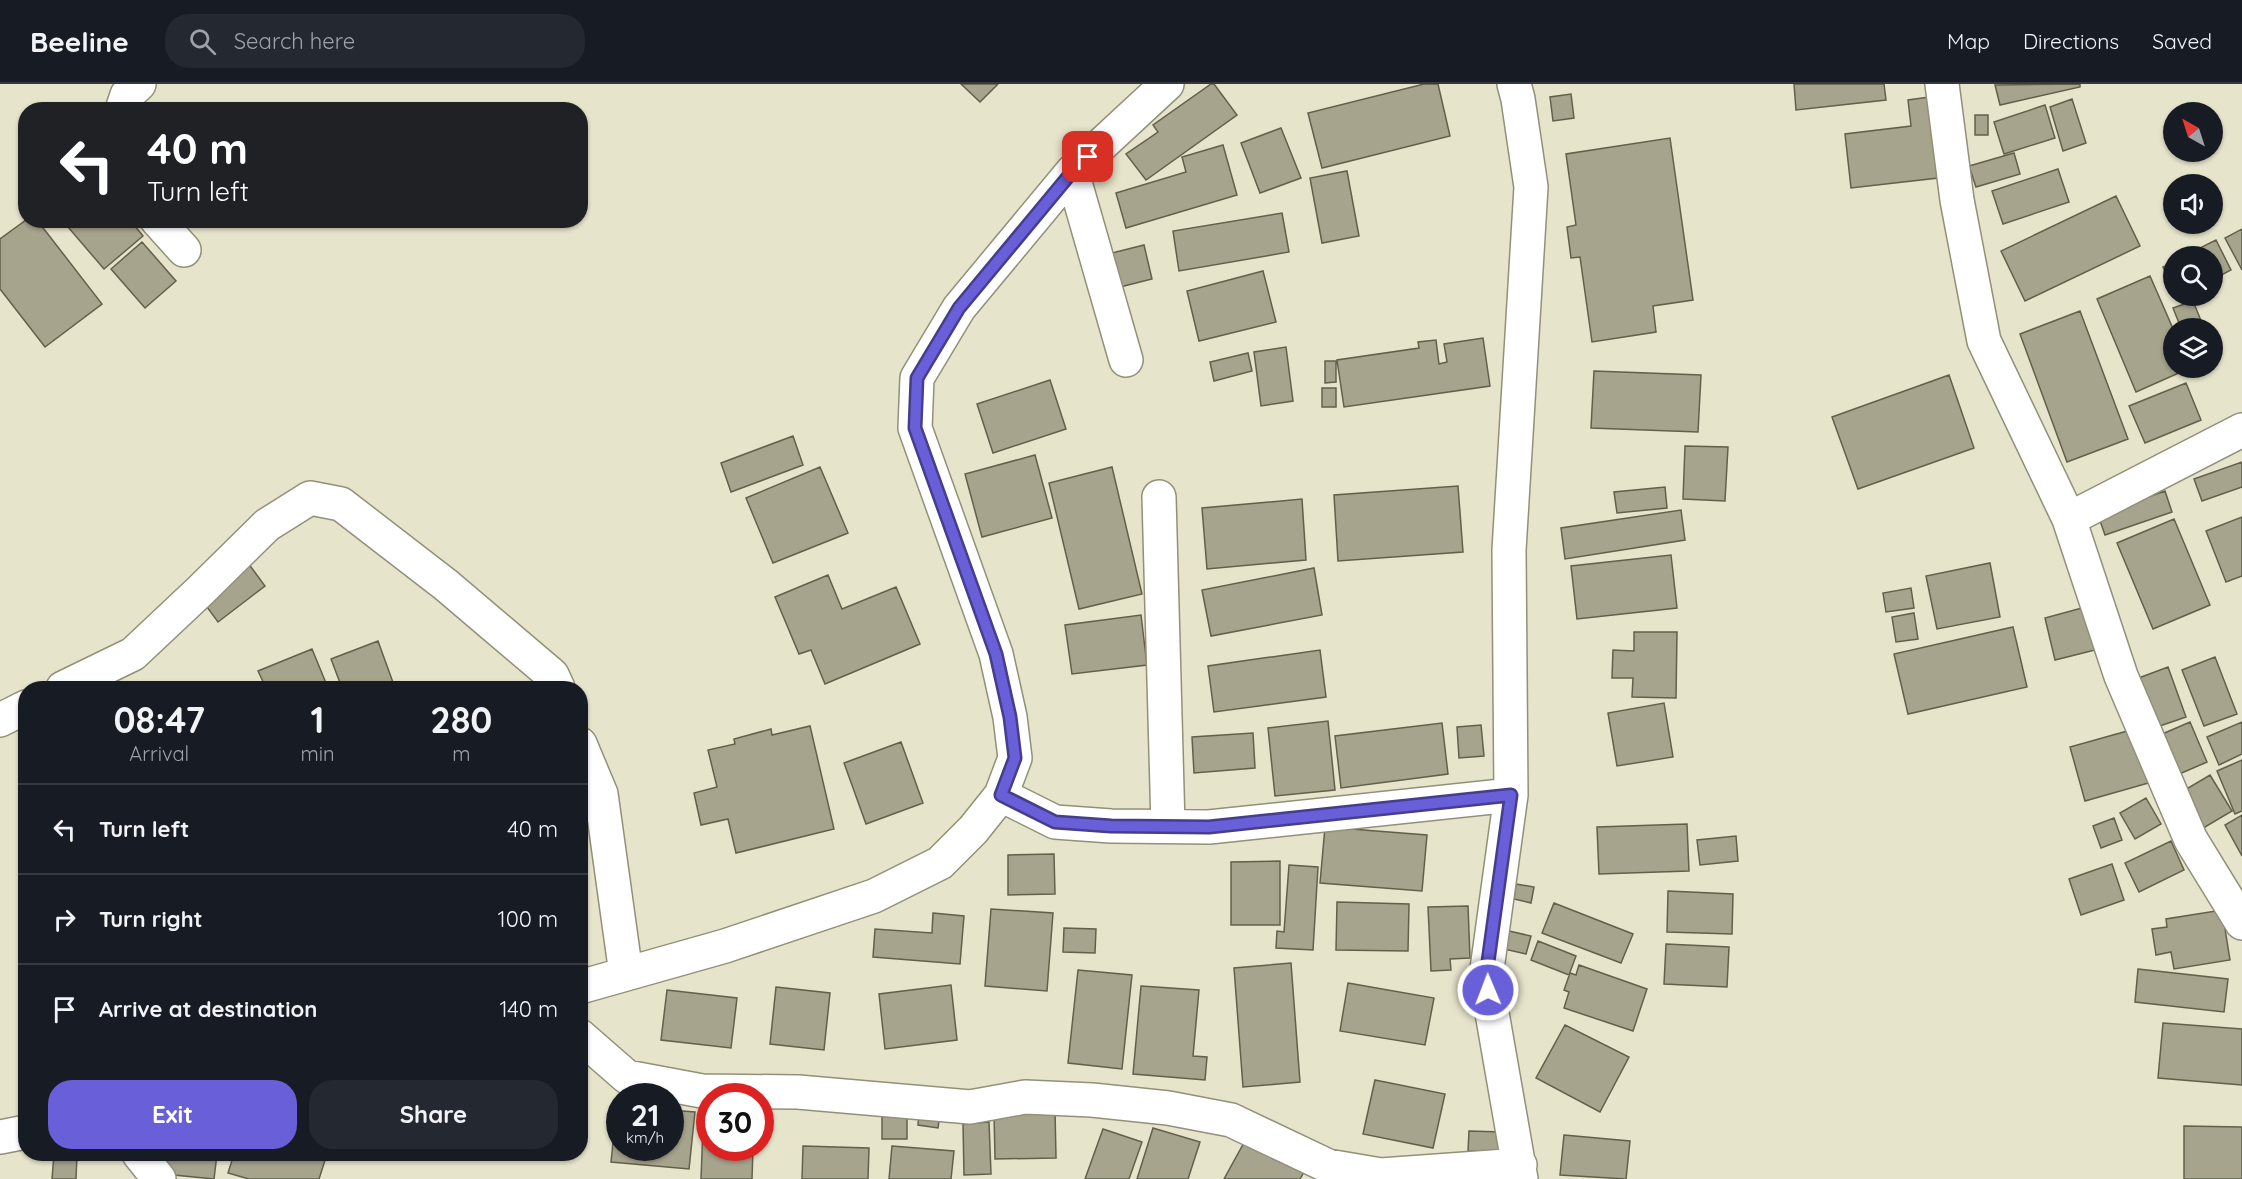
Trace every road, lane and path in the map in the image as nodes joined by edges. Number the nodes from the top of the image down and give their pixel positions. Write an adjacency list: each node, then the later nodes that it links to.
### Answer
1 (139, 84): 5 (street)
2 (1167, 84): 6 (street)
3 (1514, 84): 19 (street)
4 (1942, 84): 12 (street)
5 (125, 102)
6 (1072, 172): 9 (street); 18 (street)
7 (164, 228): 8 (street)
8 (184, 250)
9 (1126, 360)
10 (2242, 430): 12 (street)
11 (1159, 497): 20 (street)
12 (2069, 519): 21 (street)
13 (77, 681): 14 (street)
14 (555, 681)
15 (18, 711): 16 (street)
16 (0, 720)
17 (588, 763): 22 (street)
18 (1001, 795): 20 (street); 22 (street)
19 (1511, 795): 20 (street); 28 (street)
20 (1168, 826)
21 (2242, 923)
22 (626, 974): 23 (street)
23 (588, 985)
24 (588, 1043): 28 (street)
25 (18, 1134): 26 (street)
26 (0, 1137)
27 (145, 1161): 29 (street)
28 (1520, 1172)
29 (159, 1179)

